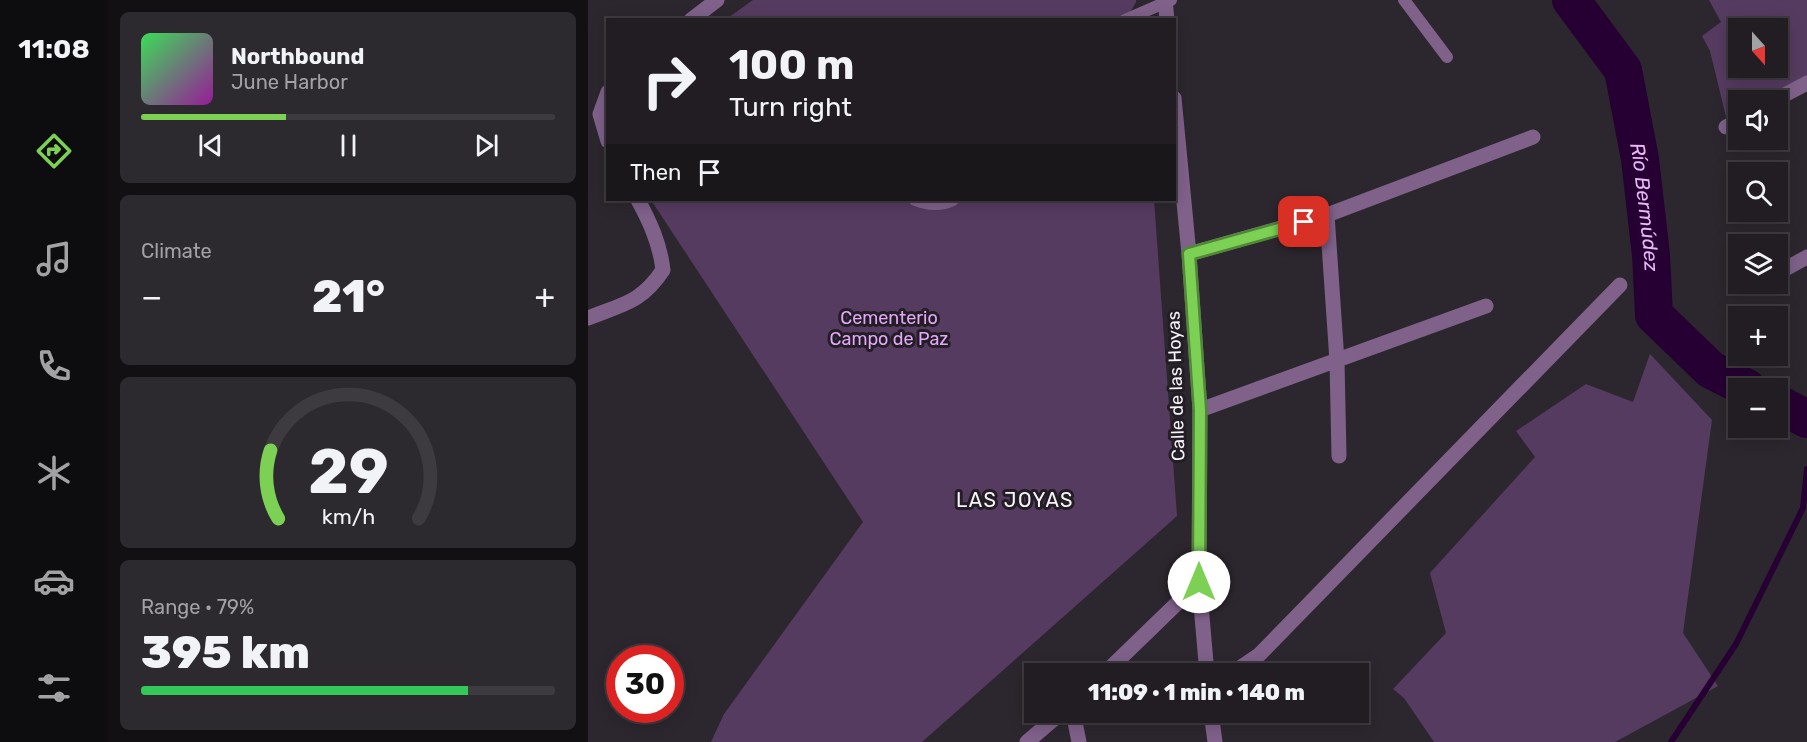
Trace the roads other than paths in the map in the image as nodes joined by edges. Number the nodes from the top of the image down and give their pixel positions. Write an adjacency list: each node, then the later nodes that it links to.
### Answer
1 (717, 0): 4 (street)
2 (1167, 0): 5 (lane); 6 (street)
3 (1404, 0): 7 (lane)
4 (694, 18)
5 (1129, 18)
6 (1167, 18)
7 (1447, 57)
8 (1807, 83): 9 (street)
9 (1788, 93)
10 (606, 98): 12 (street)
11 (1176, 119): 18 (street, Calle de las Hoyas)
12 (606, 134)
13 (1533, 137): 17 (street)
14 (639, 201): 23 (street)
15 (918, 201): 16 (lane)
16 (949, 201)
17 (1327, 215): 18 (street); 24 (street)
18 (1189, 254): 25 (street, Calle de las Hoyas)
19 (1807, 257): 20 (street)
20 (1788, 267)
21 (1620, 285): 30 (street)
22 (1486, 306): 24 (street)
23 (588, 318)
24 (1337, 361): 25 (street); 26 (street)
25 (1200, 410): 27 (street, Calle de las Hoyas)
26 (1339, 456)
27 (1199, 582): 28 (street); 29 (street, Calle de las Hoyas)
28 (1115, 663)
29 (1206, 663)
30 (1248, 663)
31 (1049, 723): 34 (street)
32 (1075, 723): 35 (street)
33 (1212, 723): 36 (street)
34 (1027, 742)
35 (1079, 742)
36 (1215, 742)

